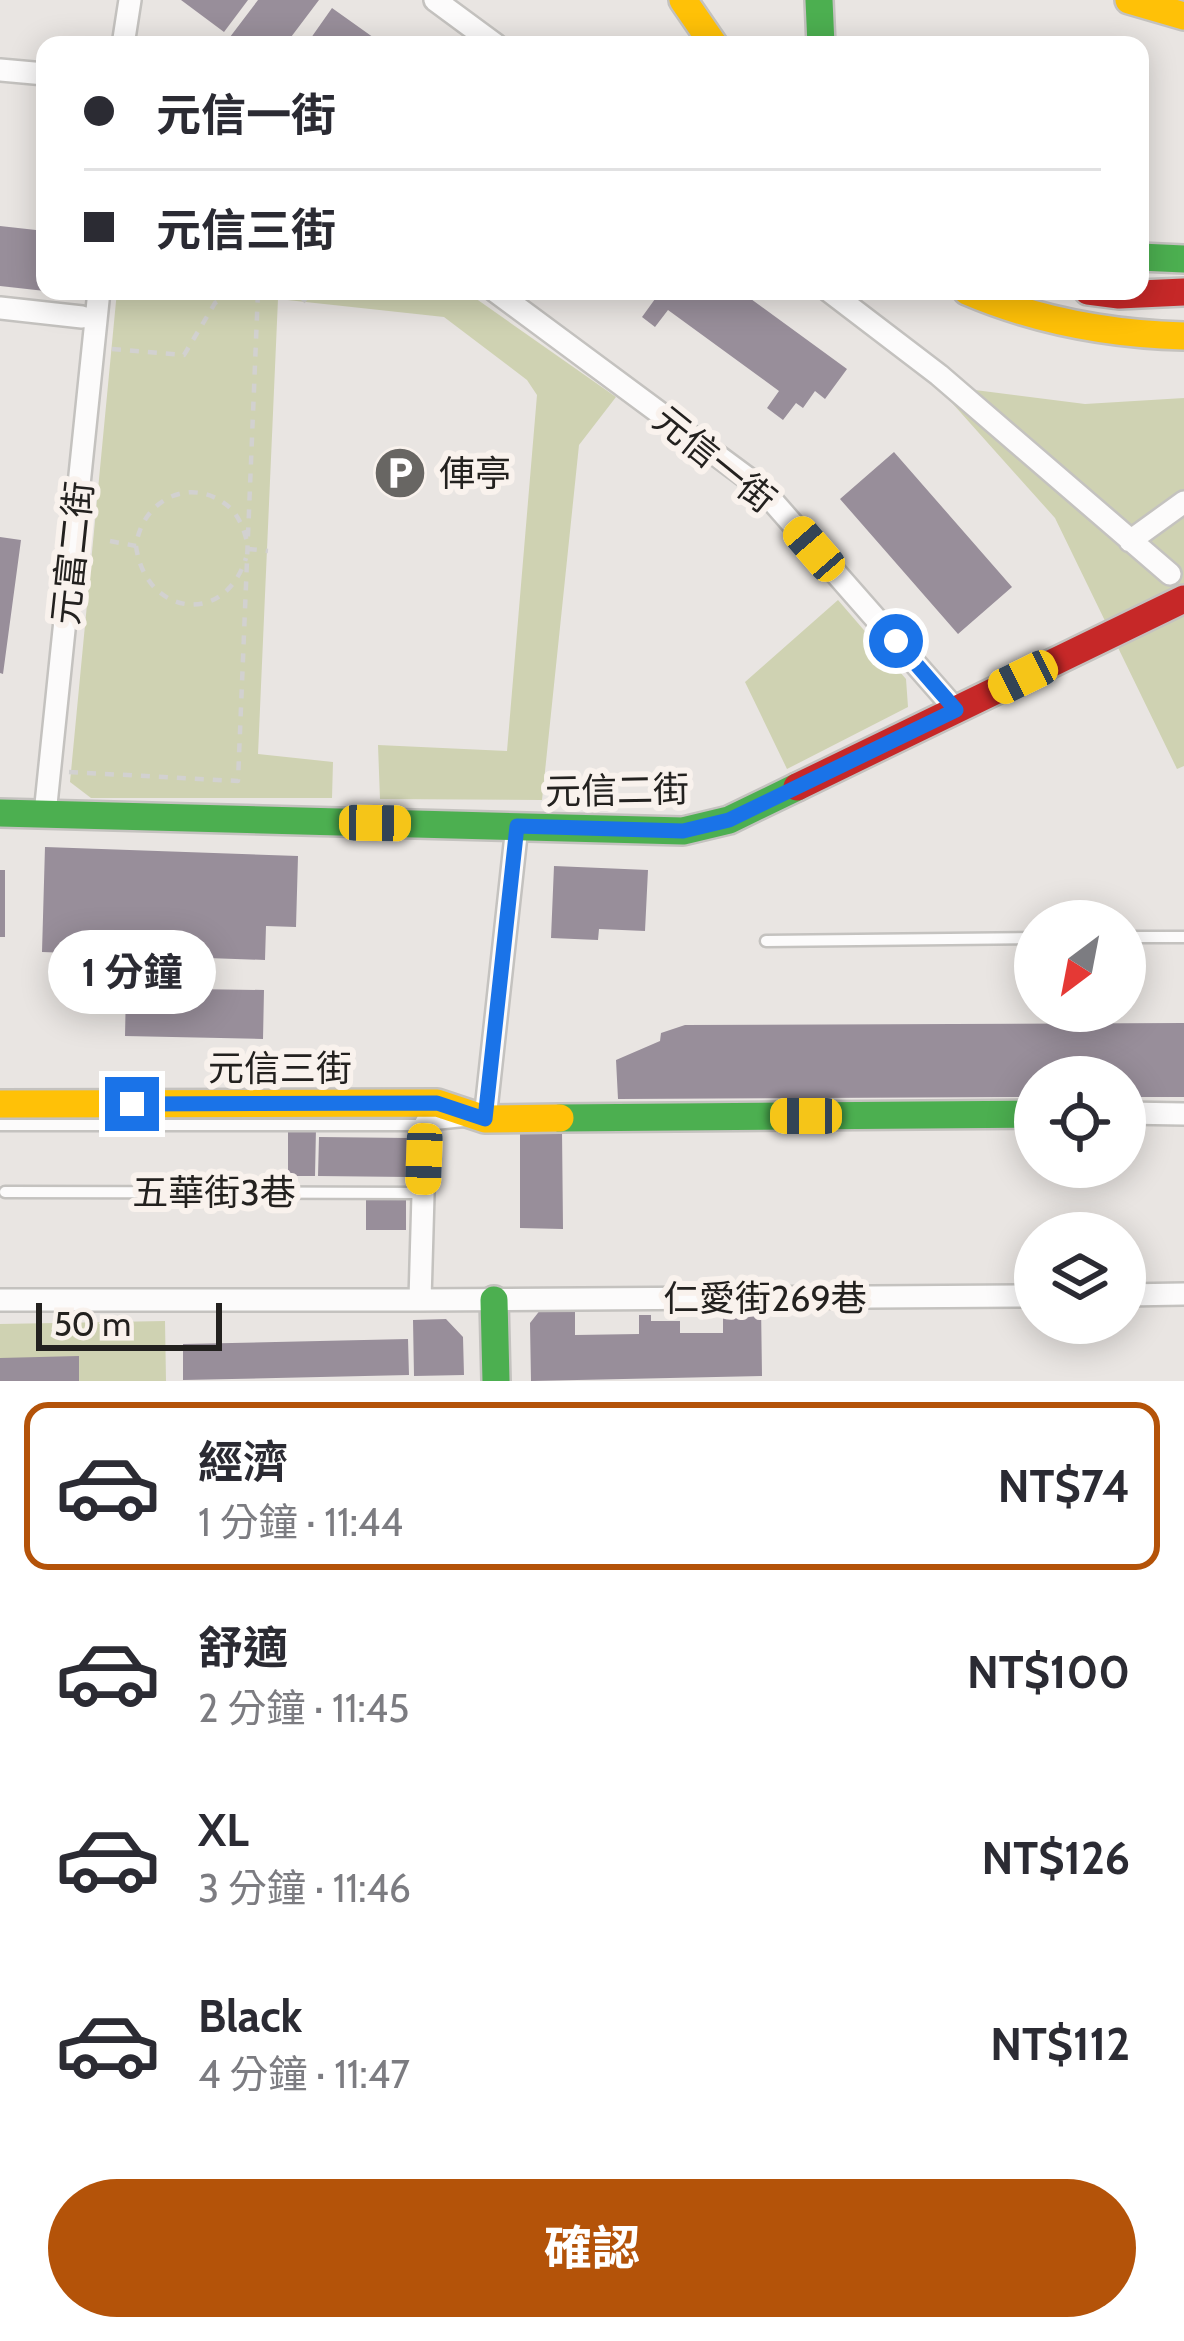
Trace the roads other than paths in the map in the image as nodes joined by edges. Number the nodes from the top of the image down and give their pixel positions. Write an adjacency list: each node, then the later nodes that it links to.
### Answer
1 (130, 0): 7 (street)
2 (434, 0): 8 (street)
3 (683, 0): 9 (main road)
4 (819, 0): 10 (main road)
5 (1129, 0): 6 (main road)
6 (1184, 16)
7 (124, 36)
8 (484, 36)
9 (708, 36)
10 (821, 36)
11 (0, 70): 12 (street)
12 (36, 73)
13 (1149, 257): 14 (main road)
14 (1184, 259)
15 (1184, 292): 16 (main road)
16 (1149, 294)
17 (98, 300): 29 (street, 元富二街)
18 (507, 300): 27 (street, 元信一街)
19 (842, 300): 25 (street)
20 (987, 300): 23 (main road)
21 (0, 308): 22 (street)
22 (82, 316)
23 (1184, 336)
24 (1184, 502): 25 (street)
25 (1130, 541): 26 (street)
26 (1177, 586): 27 (main road, 元信二街)
27 (956, 710): 30 (main road, 元信二街)
28 (0, 813): 29 (main road, 元信二街)
29 (45, 814): 30 (main road, 元信二街)
30 (517, 826): 40 (street)
31 (1184, 937): 33 (lane)
32 (1014, 938): 34 (lane)
33 (1146, 938)
34 (766, 941)
35 (0, 1104): 36 (main road, 元信三街)
36 (431, 1114): 40 (main road, 元信三街); 41 (lane); 43 (street)
37 (1014, 1114): 40 (main road, 元信三街)
38 (1146, 1114): 39 (street)
39 (1184, 1114)
40 (485, 1119)
41 (0, 1125)
42 (5, 1192): 43 (lane, 五華街3巷)
43 (424, 1193): 48 (street)
44 (1184, 1294): 45 (street)
45 (1146, 1295)
46 (1014, 1296): 49 (street, 仁愛街269巷)
47 (0, 1300): 48 (street, 仁愛街269巷)
48 (420, 1300): 49 (street, 仁愛街269巷)
49 (494, 1300): 50 (main road)
50 (496, 1381)

